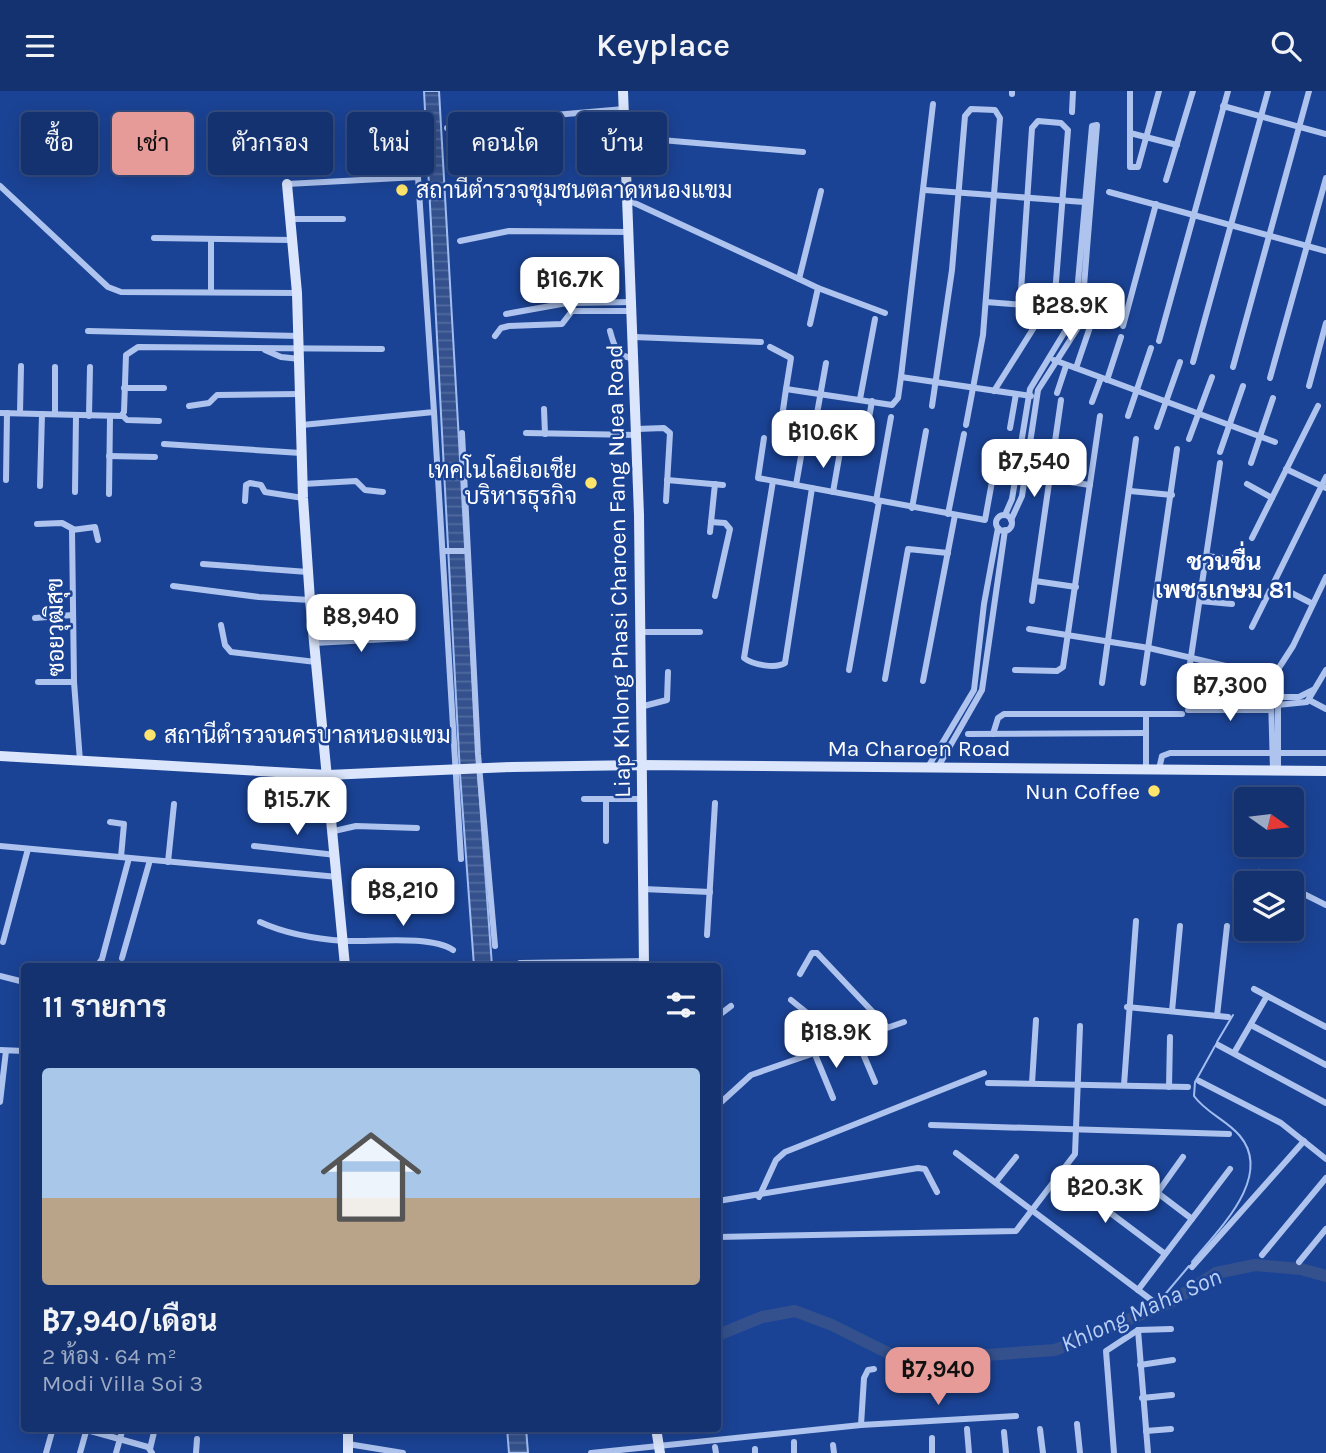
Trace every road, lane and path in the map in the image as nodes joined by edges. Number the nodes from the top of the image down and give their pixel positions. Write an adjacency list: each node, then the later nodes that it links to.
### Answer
1 (623, 91): 11 (main road, Liap Khlong Phasi Charoen Fang Nuea Road)
2 (1073, 91): 13 (street)
3 (1130, 91): 17 (street)
4 (1159, 91): 19 (street)
5 (1193, 91): 21 (street)
6 (1228, 91): 10 (street)
7 (1268, 91): 14 (street)
8 (1309, 91): 15 (street)
9 (933, 104): 28 (street)
10 (1223, 106): 14 (street); 38 (street)
11 (624, 109): 12 (main road, Liap Khlong Phasi Charoen Fang Nuea Road); 16 (street)
12 (624, 112)
13 (1072, 112)
14 (1261, 116): 15 (street); 41 (street)
15 (1300, 126): 18 (street); 43 (street)
16 (447, 128)
17 (1130, 133): 19 (street); 19 (street)
18 (1326, 134)
19 (1146, 138): 21 (street)
20 (667, 140): 22 (street)
21 (1177, 145): 25 (street)
22 (803, 152)
23 (627, 175): 34 (main road, Liap Khlong Phasi Charoen Fang Nuea Road)
24 (1326, 178): 48 (street)
25 (1166, 180)
26 (287, 184): 39 (main road); 116 (street)
27 (0, 186): 52 (street)
28 (925, 190): 30 (street); 88 (street)
29 (821, 191): 50 (street)
30 (958, 191): 32 (street); 32 (street); 92 (street)
31 (1109, 192): 37 (street)
32 (995, 195): 33 (street); 54 (street)
33 (1029, 198): 35 (street); 35 (street); 55 (street)
34 (628, 200): 42 (main road, Liap Khlong Phasi Charoen Fang Nuea Road); 50 (street)
35 (1063, 200): 36 (street); 57 (street)
36 (1086, 202): 36 (street); 78 (street)
37 (1156, 204): 38 (street); 63 (street)
38 (1194, 214): 41 (street); 71 (street)
39 (290, 219): 40 (street); 46 (main road)
40 (343, 219)
41 (1232, 225): 43 (street); 80 (street)
42 (629, 232): 47 (street); 56 (main road, Liap Khlong Phasi Charoen Fang Nuea Road)
43 (1270, 236): 48 (street); 86 (street)
44 (154, 238): 45 (street)
45 (211, 239): 46 (street); 52 (street)
46 (292, 240): 53 (main road)
47 (460, 241)
48 (1307, 246): 49 (street); 90 (street)
49 (1326, 251)
50 (799, 279): 51 (street)
51 (818, 288): 58 (street); 62 (street)
52 (211, 292): 53 (street)
53 (297, 293): 67 (main road)
54 (986, 302): 55 (street); 97 (street)
55 (1020, 306): 57 (street)
56 (633, 307): 59 (street); 68 (street); 69 (main road, Liap Khlong Phasi Charoen Fang Nuea Road)
57 (1048, 307): 99 (street)
58 (885, 313)
59 (506, 314)
60 (875, 319): 107 (street)
61 (1326, 323): 94 (street)
62 (810, 324)
63 (1123, 325)
64 (1090, 327): 87 (street)
65 (88, 331): 67 (street)
66 (610, 331): 77 (street)
67 (299, 335): 76 (main road)
68 (495, 336)
69 (634, 337): 72 (street); 77 (main road, Liap Khlong Phasi Charoen Fang Nuea Road)
70 (1121, 337): 91 (street)
71 (1159, 341)
72 (761, 342)
73 (770, 347): 98 (street)
74 (1151, 348): 100 (street)
75 (382, 349): 76 (street)
76 (300, 354): 95 (street); 102 (main road)
77 (635, 358): 139 (main road, Liap Khlong Phasi Charoen Fang Nuea Road)
78 (1052, 360): 83 (street); 105 (street)
79 (1180, 362): 110 (street)
80 (1193, 362)
81 (826, 363): 103 (street)
82 (21, 366): 118 (street)
83 (1066, 366): 87 (street); 101 (street)
84 (55, 367): 120 (street)
85 (90, 367): 123 (street)
86 (1233, 367)
87 (1076, 368): 91 (street)
88 (901, 377): 92 (street); 109 (street)
89 (1212, 377): 121 (street)
90 (1270, 378)
91 (1104, 379): 100 (street); 111 (street)
92 (936, 382): 97 (street); 113 (street)
93 (1244, 386): 133 (street)
94 (1309, 386)
95 (124, 388): 96 (street); 124 (street)
96 (163, 388)
97 (973, 388): 99 (street); 132 (street)
98 (786, 389): 103 (street); 137 (street)
99 (994, 391): 104 (street)
100 (1137, 391): 110 (street); 126 (street)
101 (1057, 393)
102 (301, 394): 112 (street); 131 (main road)
103 (820, 394): 107 (street); 144 (street)
104 (1016, 394): 105 (street); 136 (street)
105 (1033, 396): 188 (street)
106 (1273, 398): 145 (street)
107 (860, 399): 109 (street)
108 (1061, 400): 164 (street)
109 (872, 401): 135 (street)
110 (1166, 402): 121 (street); 134 (street)
111 (1092, 403)
112 (189, 406)
113 (932, 406)
114 (1318, 407): 162 (street)
115 (544, 409): 142 (street)
116 (434, 412): 131 (street); 197 (street)
117 (3, 413): 118 (street); 165 (street)
118 (20, 413): 119 (street)
119 (42, 414): 120 (street); 172 (street)
120 (55, 414): 122 (street)
121 (1199, 414): 133 (street); 148 (street)
122 (76, 415): 123 (street); 176 (street)
123 (89, 416): 127 (street)
124 (123, 416): 127 (street); 129 (street)
125 (1100, 416): 171 (street)
126 (1128, 416)
127 (110, 417): 158 (street)
128 (891, 417): 185 (street)
129 (159, 421)
130 (838, 422): 135 (street)
131 (302, 425): 157 (main road)
132 (967, 425)
133 (1230, 425): 145 (street); 156 (street)
134 (1157, 427)
135 (868, 428): 149 (street)
136 (1010, 428)
137 (779, 431)
138 (926, 431): 186 (street)
139 (637, 432): 142 (street); 166 (street); 221 (main road, Liap Khlong Phasi Charoen Fang Nuea Road)
140 (462, 433): 198 (street)
141 (526, 433): 142 (street)
142 (545, 434)
143 (964, 434): 187 (street)
144 (813, 436)
145 (1260, 436): 150 (street); 161 (street)
146 (764, 438): 167 (street)
147 (1136, 439): 175 (street)
148 (1189, 439)
149 (865, 441)
150 (1275, 442)
151 (999, 443): 189 (street)
152 (164, 444): 157 (street)
153 (803, 445): 170 (street)
154 (1177, 449): 180 (street)
155 (840, 452): 178 (street)
156 (1220, 452)
157 (302, 453): 168 (main road)
158 (109, 456): 159 (street); 179 (street)
159 (155, 457)
160 (1220, 463): 200 (street)
161 (1251, 463)
162 (1286, 469): 173 (street); 182 (street)
163 (1326, 478): 173 (street)
164 (1051, 479): 171 (street); 205 (street)
165 (6, 480)
166 (667, 480): 184 (street); 190 (street)
167 (773, 481): 170 (street); 174 (street)
168 (303, 484): 177 (street); 181 (main road)
169 (1247, 484): 182 (street)
170 (796, 485): 174 (street)
171 (1090, 485): 208 (street)
172 (40, 486)
173 (1324, 487): 206 (street)
174 (812, 488): 178 (street)
175 (1130, 491): 180 (street); 225 (street)
176 (75, 492)
177 (383, 492)
178 (833, 492): 185 (street)
179 (109, 493)
180 (1171, 495): 227 (street)
181 (303, 498): 183 (street); 203 (main road)
182 (1272, 498): 195 (street)
183 (245, 501)
184 (666, 501)
185 (878, 501): 186 (street); 230 (street)
186 (912, 507): 187 (street)
187 (951, 514): 189 (street); 199 (street)
188 (1008, 517): 192 (street); 192 (street)
189 (985, 520): 192 (street)
190 (711, 522): 194 (street); 209 (street)
191 (37, 524): 193 (street)
192 (999, 526): 257 (street)
193 (74, 529): 196 (street); 216 (street, ซอยวุฒิสุข)
194 (710, 532)
195 (1252, 538)
196 (98, 540)
197 (445, 551): 198 (street); 277 (street)
198 (466, 551): 292 (street)
199 (948, 553): 236 (street); 237 (street)
200 (1207, 556): 202 (street); 211 (street)
201 (203, 564): 203 (street)
202 (1252, 566)
203 (308, 572): 212 (main road)
204 (1326, 577): 214 (street)
205 (1035, 581): 208 (street); 210 (street)
206 (1274, 585): 214 (street); 219 (street)
207 (173, 586): 212 (street)
208 (1076, 587): 223 (street)
209 (715, 596)
210 (1032, 601)
211 (1200, 601): 213 (street); 228 (street)
212 (311, 604): 215 (street); 226 (main road)
213 (1231, 604)
214 (1313, 604): 235 (street)
215 (383, 606)
216 (72, 615): 217 (street); 239 (street, ซอยวุฒิสุข)
217 (35, 618)
218 (220, 625): 229 (street)
219 (1252, 627)
220 (1029, 629): 223 (street)
221 (640, 632): 222 (street); 246 (main road, Liap Khlong Phasi Charoen Fang Nuea Road)
222 (699, 632)
223 (1069, 633): 225 (street); 231 (street)
224 (406, 638): 226 (street)
225 (1108, 640): 227 (street); 240 (street)
226 (314, 643): 229 (main road)
227 (1149, 648): 228 (street); 241 (street)
228 (1191, 657): 234 (street); 235 (street)
229 (316, 661): 262 (main road)
230 (849, 670)
231 (1015, 670)
232 (1326, 670): 242 (street)
233 (668, 672): 246 (street)
234 (1188, 677)
235 (1273, 677): 243 (street)
236 (885, 679)
237 (923, 681)
238 (38, 682): 239 (street)
239 (74, 682): 255 (street, ซอยวุฒิสุข)
240 (1102, 683)
241 (1143, 683)
242 (1313, 689): 243 (street); 244 (street)
243 (1274, 695): 245 (street)
244 (1310, 700): 245 (street); 247 (street)
245 (1274, 707): 248 (street); 253 (street)
246 (640, 708): 256 (main road, Liap Khlong Phasi Charoen Fang Nuea Road)
247 (1326, 709)
248 (1146, 714): 249 (street); 251 (street)
249 (1146, 733): 251 (street); 258 (street)
250 (968, 734): 251 (street)
251 (993, 734)
252 (1326, 753): 253 (street)
253 (1276, 754): 259 (street); 260 (street)
254 (0, 756): 255 (main road, Ma Charoen Road)
255 (80, 761): 262 (main road, Ma Charoen Road)
256 (641, 765): 257 (main road, Ma Charoen Road); 262 (main road, Ma Charoen Road, bridge); 265 (main road, Liap Khlong Phasi Charoen Fang Nuea Road)
257 (933, 767): 258 (main road, Ma Charoen Road)
258 (1146, 769): 259 (main road, Ma Charoen Road)
259 (1159, 769): 260 (main road, Ma Charoen Road)
260 (1276, 770): 261 (main road, Ma Charoen Road)
261 (1326, 771)
262 (328, 775): 270 (main road)
263 (584, 799): 264 (street)
264 (606, 799): 265 (street); 271 (street)
265 (641, 799): 281 (main road, Liap Khlong Phasi Charoen Fang Nuea Road)
266 (715, 803): 282 (street)
267 (174, 804): 279 (street)
268 (110, 822): 276 (street)
269 (417, 828): 270 (street)
270 (334, 831): 275 (main road)
271 (607, 841)
272 (0, 846): 274 (street)
273 (254, 846): 275 (street)
274 (28, 849): 276 (street); 291 (street)
275 (336, 855): 280 (main road)
276 (125, 857): 278 (street); 295 (street)
277 (461, 859)
278 (150, 860): 279 (street); 294 (street)
279 (168, 862): 280 (street)
280 (338, 877): 290 (main road)
281 (643, 889): 282 (street); 297 (main road, Liap Khlong Phasi Charoen Fang Nuea Road)
282 (710, 892): 289 (street)
283 (1304, 894): 284 (street)
284 (1326, 905)
285 (1136, 921): 305 (street)
286 (260, 922): 290 (street)
287 (1180, 926): 306 (street)
288 (1227, 926): 308 (street)
289 (707, 935)
290 (343, 941): 293 (street); 296 (main road)
291 (3, 942)
292 (495, 946)
293 (453, 950)
294 (122, 958)
295 (99, 963)
296 (345, 963)
297 (644, 963)
298 (800, 974): 314 (street)
299 (0, 976): 300 (street)
300 (21, 981)
301 (1254, 989): 302 (street)
302 (1267, 996): 312 (street); 315 (street)
303 (791, 1000): 318 (street)
304 (731, 1006): 307 (street)
305 (1128, 1007): 306 (street); 331 (street)
306 (1172, 1011): 308 (street)
307 (721, 1014)
308 (1217, 1016): 309 (street)
309 (1228, 1017)
310 (1035, 1020): 329 (street)
311 (904, 1022): 314 (street)
312 (1251, 1025): 323 (street); 324 (street)
313 (1080, 1026): 330 (street)
314 (887, 1027): 316 (street)
315 (1326, 1027)
316 (856, 1037): 318 (street); 327 (street)
317 (1170, 1037): 332 (street)
318 (844, 1042): 322 (street)
319 (1219, 1045): 323 (street)
320 (3, 1051): 321 (street); 336 (street)
321 (21, 1051)
322 (814, 1052): 334 (street); 335 (street)
323 (1234, 1053): 337 (street)
324 (1326, 1065)
325 (984, 1073): 352 (street)
326 (1199, 1081): 341 (street)
327 (875, 1082)
328 (988, 1083): 329 (street)
329 (1032, 1083): 330 (street)
330 (1079, 1084): 331 (street); 339 (street)
331 (1124, 1085): 332 (street)
332 (1169, 1087): 333 (street)
333 (1188, 1087)
334 (833, 1098)
335 (721, 1102)
336 (0, 1103)
337 (1326, 1103)
338 (931, 1125): 339 (street)
339 (1077, 1129): 340 (street); 347 (street)
340 (1230, 1134)
341 (1304, 1141): 345 (street); 362 (street)
342 (956, 1153): 349 (street)
343 (1016, 1157): 349 (street)
344 (1183, 1157): 351 (street)
345 (1326, 1159)
346 (1230, 1169): 356 (street)
347 (1060, 1175): 354 (street); 355 (street)
348 (1326, 1178): 360 (street)
349 (996, 1182): 355 (street)
350 (937, 1192): 352 (street)
351 (1158, 1192): 354 (street); 356 (street)
352 (759, 1197): 353 (street)
353 (721, 1201)
354 (1097, 1202): 359 (street)
355 (1033, 1211): 358 (street); 363 (street)
356 (1192, 1219): 359 (street)
357 (1326, 1229): 361 (street)
358 (721, 1237)
359 (1166, 1254): 363 (street)
360 (1262, 1255)
361 (1299, 1262)
362 (1192, 1267)
363 (1138, 1290): 364 (street)
364 (1154, 1302)
365 (1171, 1329): 366 (street)
366 (1139, 1330): 368 (street); 405 (street)
367 (1173, 1360): 368 (street)
368 (1140, 1365): 371 (street)
369 (874, 1369): 374 (street)
370 (1172, 1395): 371 (street)
371 (1142, 1398): 378 (street)
372 (1016, 1416): 374 (street)
373 (1077, 1424): 404 (street)
374 (861, 1425): 391 (street)
375 (967, 1429): 401 (street)
376 (1040, 1429): 403 (street)
377 (1171, 1429): 378 (street)
378 (1146, 1431): 406 (street)
379 (52, 1432): 393 (street)
380 (86, 1432): 394 (street)
381 (97, 1432): 387 (street)
382 (122, 1432): 387 (street)
383 (154, 1432): 392 (street)
384 (657, 1432): 391 (main road)
385 (1004, 1433): 402 (street)
386 (932, 1438): 400 (street)
387 (120, 1439): 392 (street); 395 (street)
388 (197, 1439): 396 (street)
389 (794, 1441): 399 (street)
390 (348, 1449): 397 (street)
391 (660, 1450): 398 (street)
392 (151, 1451)
393 (46, 1453)
394 (80, 1453)
395 (116, 1453)
396 (196, 1453)
397 (403, 1453)
398 (591, 1453)
399 (794, 1453)
400 (932, 1453)
401 (970, 1453)
402 (1006, 1453)
403 (1043, 1453)
404 (1080, 1453)
405 (1114, 1453)
406 (1148, 1453)

